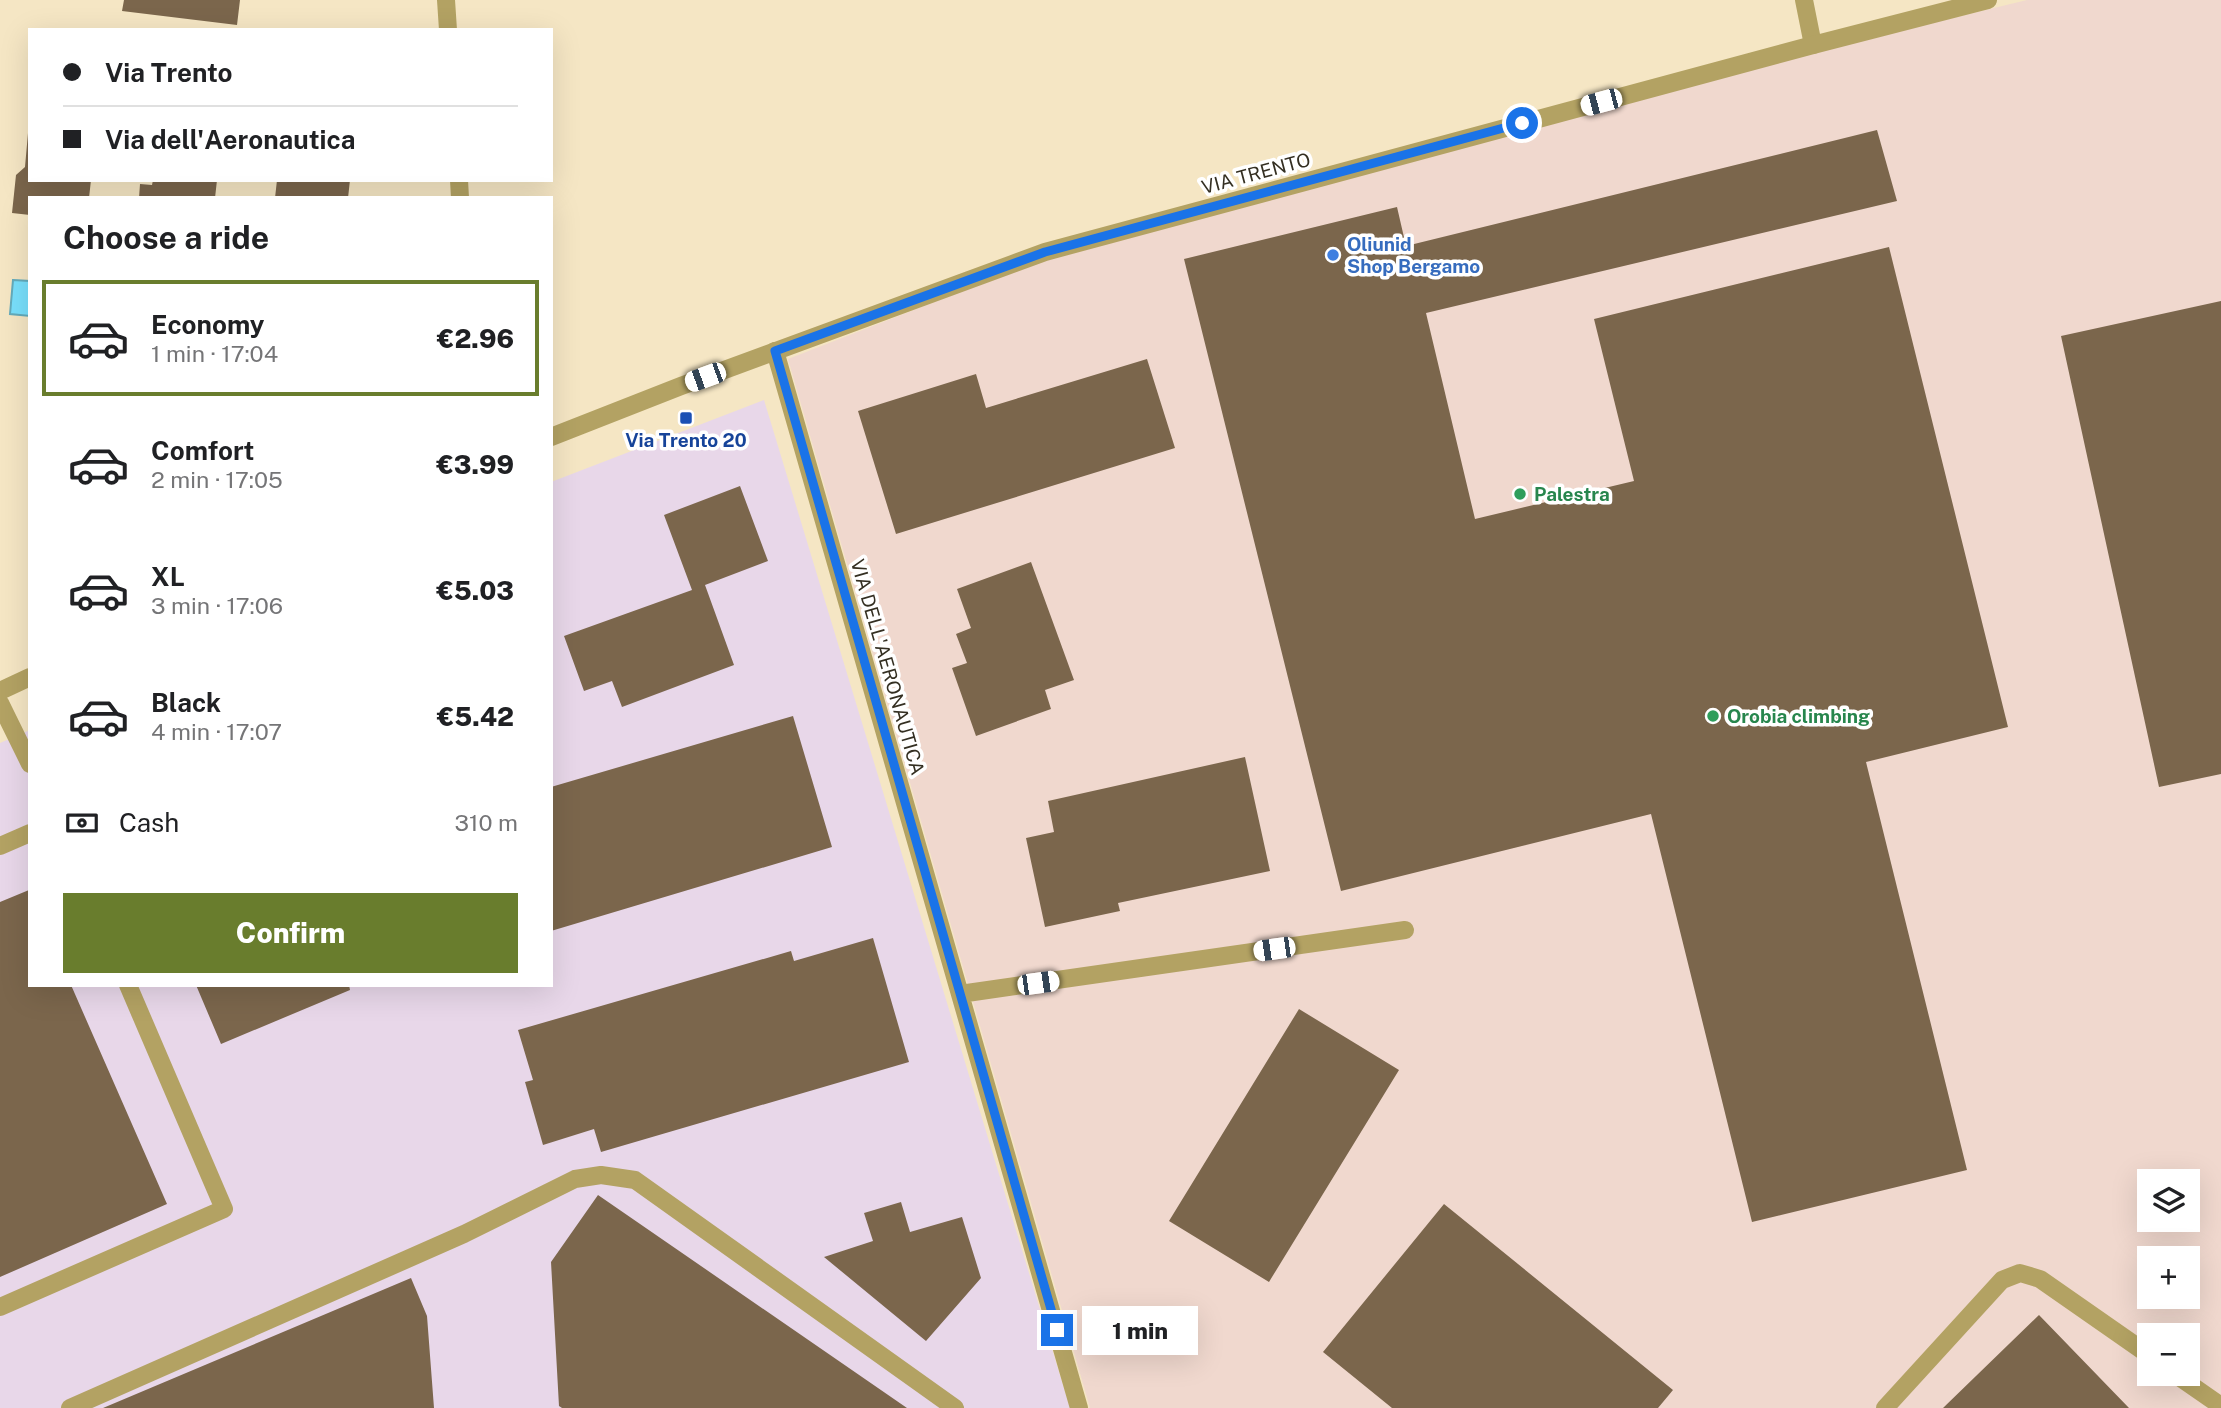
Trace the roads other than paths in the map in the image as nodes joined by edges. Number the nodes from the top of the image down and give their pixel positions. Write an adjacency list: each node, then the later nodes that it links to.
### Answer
1 (446, 0): 4 (street)
2 (1804, 0): 5 (street)
3 (1988, 0): 5 (street, VIA TRENTO)
4 (448, 28)
5 (1813, 45): 6 (street, VIA TRENTO)
6 (775, 351): 7 (street, VIA TRENTO); 16 (street, VIA DELL'AERONAUTICA)
7 (553, 436)
8 (28, 678): 9 (street)
9 (0, 691)
10 (0, 703): 11 (street)
11 (28, 760)
12 (28, 834): 13 (street)
13 (0, 846)
14 (1405, 930): 16 (street)
15 (129, 987): 17 (street)
16 (960, 994): 23 (street, VIA DELL'AERONAUTICA)
17 (0, 1307)
18 (2137, 1347): 24 (street)
19 (2192, 1386): 20 (street)
20 (2221, 1406)
21 (70, 1408): 22 (street)
22 (955, 1408)
23 (1079, 1408)
24 (1885, 1408)

